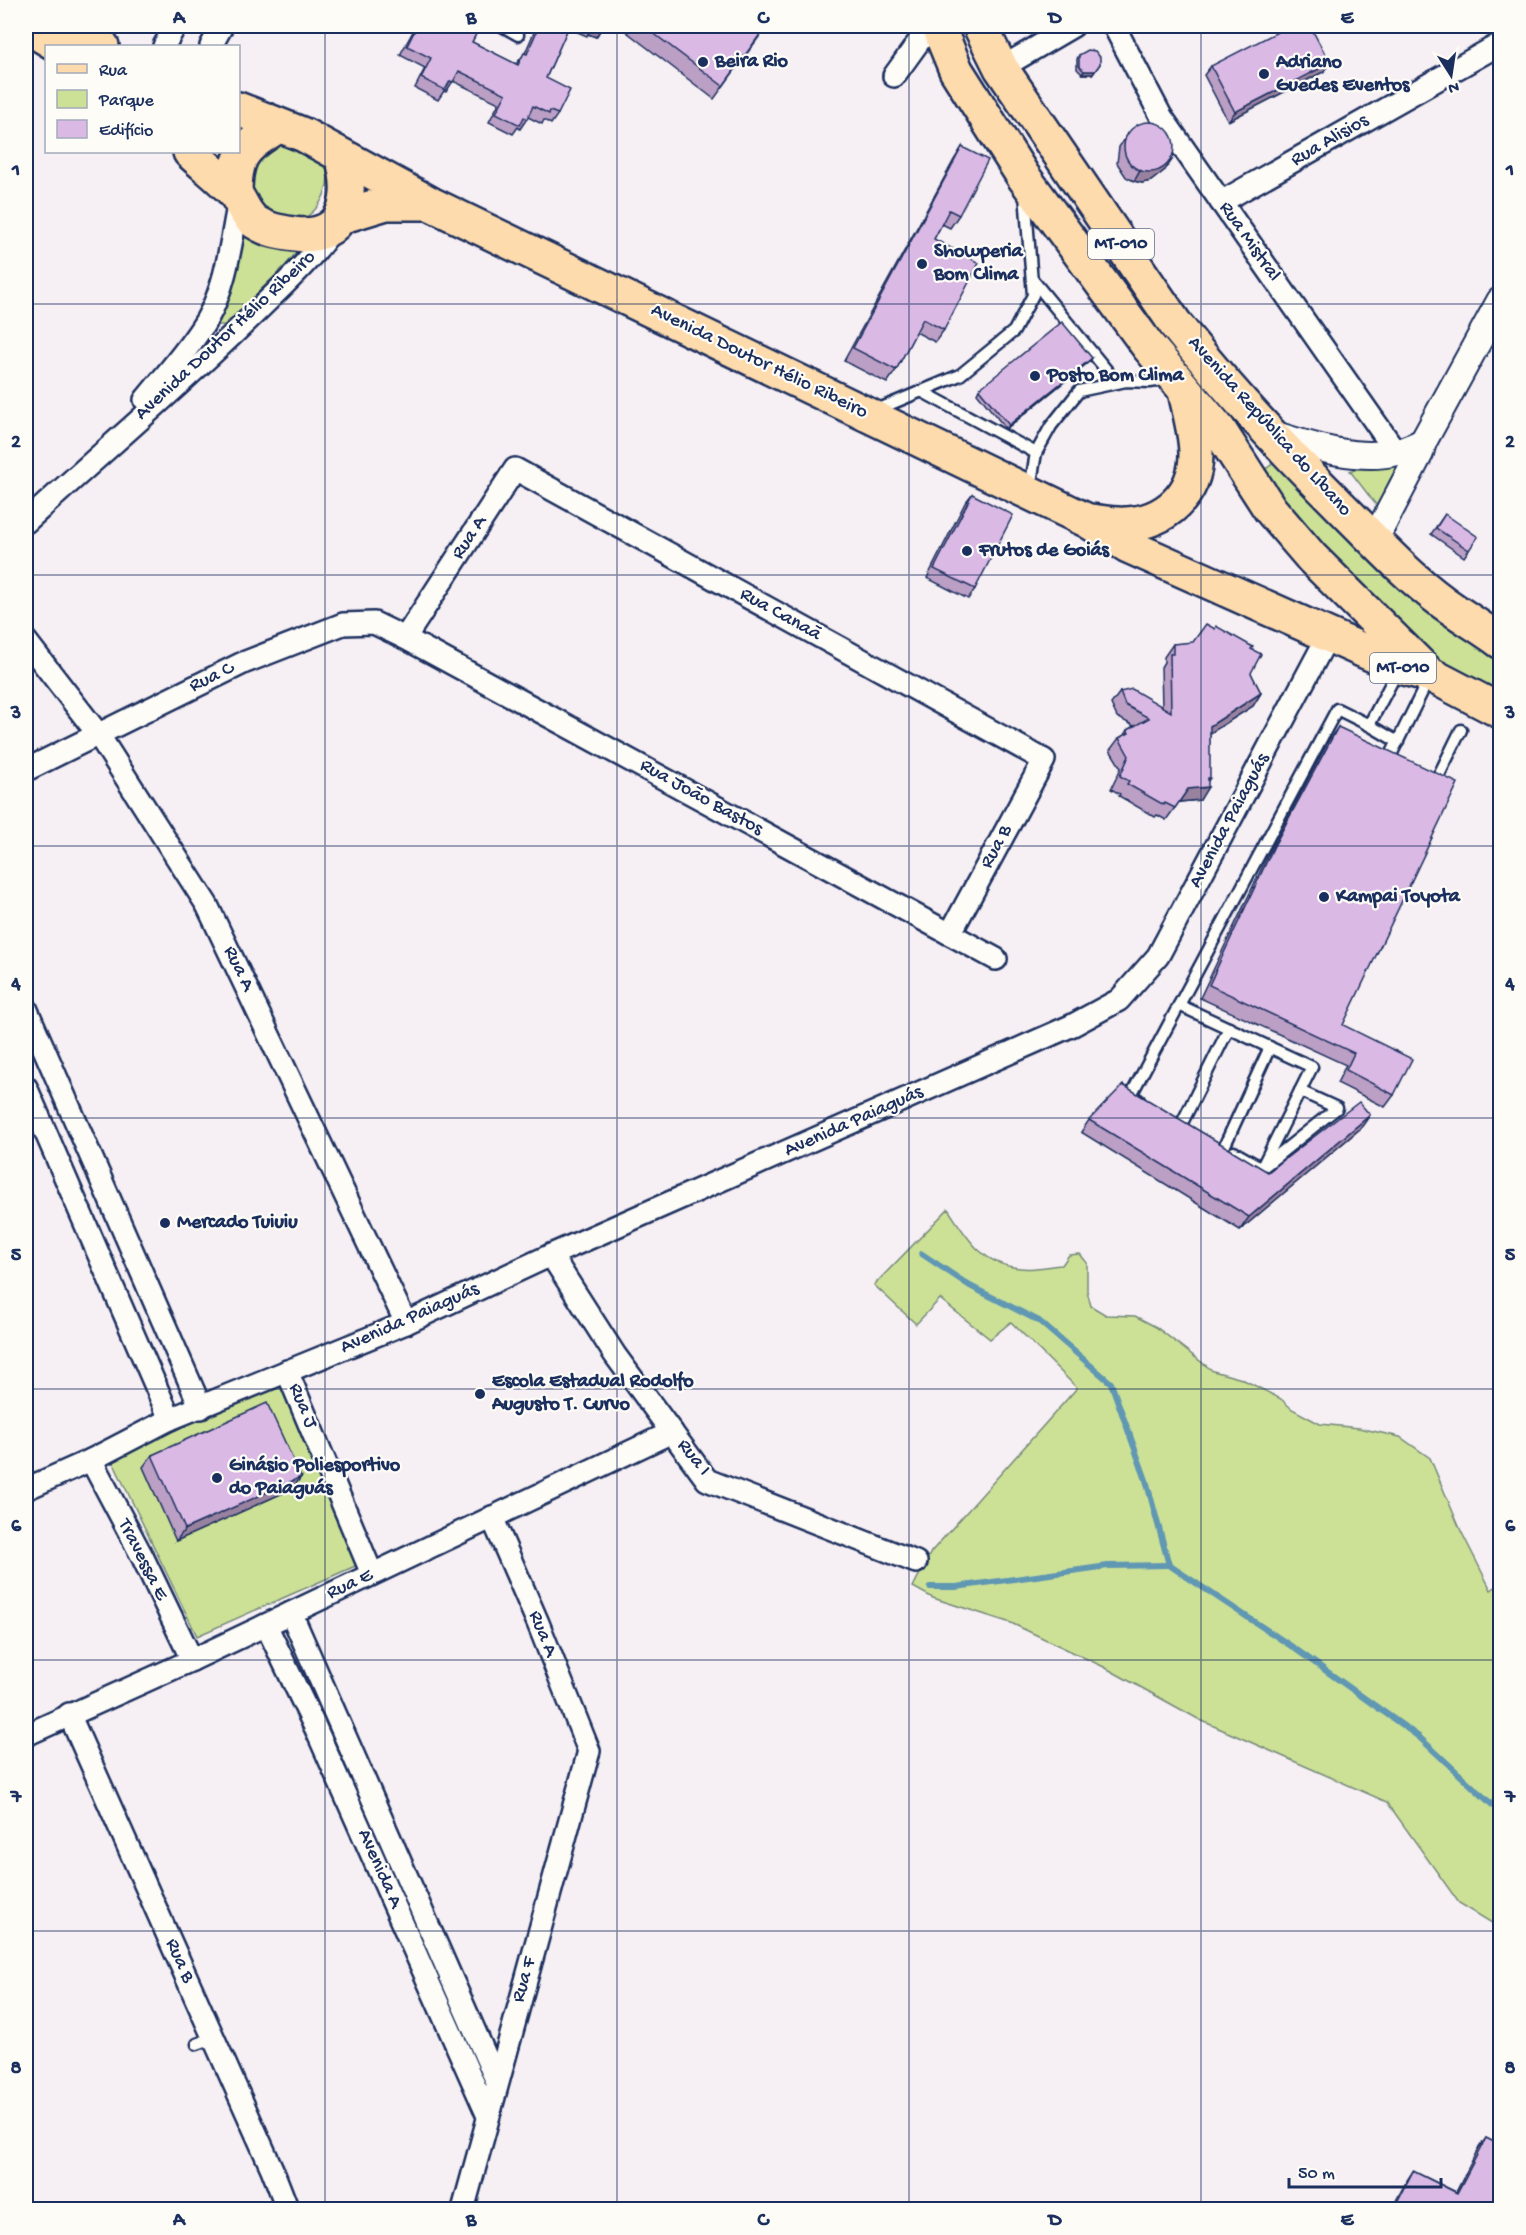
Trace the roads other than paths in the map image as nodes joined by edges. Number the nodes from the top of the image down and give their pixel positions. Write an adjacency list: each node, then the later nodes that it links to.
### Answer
1 (26, 26): 13 (main road)
2 (59, 26): 14 (main road)
3 (175, 26): 15 (street)
4 (222, 26): 16 (street)
5 (502, 26): 11 (lane)
6 (930, 26): 18 (street)
7 (938, 26): 23 (main road, Avenida República do Líbano / MT-010)
8 (980, 26): 17 (main road, Avenida República do Líbano / MT-010)
9 (1073, 26): 17 (street)
10 (1114, 26): 25 (street, Rua Mistral)
11 (518, 35)
12 (1500, 44): 25 (street, Rua Alisios)
13 (57, 45)
14 (100, 45)
15 (165, 45)
16 (212, 45)
17 (1001, 68): 34 (main road, Avenida República do Líbano / MT-010)
18 (894, 76)
19 (240, 110): 20 (main road, Avenida Doutor Hélio Ribeiro)
20 (278, 126): 22 (main road, Avenida Doutor Hélio Ribeiro); 24 (main road)
21 (190, 153): 24 (main road, Avenida Doutor Hélio Ribeiro)
22 (342, 156): 26 (main road, Avenida Doutor Hélio Ribeiro); 27 (main road, Avenida Doutor Hélio Ribeiro)
23 (1023, 176): 28 (lane); 31 (main road, Avenida República do Líbano / MT-010)
24 (237, 197): 27 (main road, Avenida Doutor Hélio Ribeiro); 35 (street, Avenida Doutor Hélio Ribeiro)
25 (1221, 202): 38 (street, Rua Mistral)
26 (431, 204): 27 (main road, Avenida Doutor Hélio Ribeiro); 33 (main road, Avenida Doutor Hélio Ribeiro)
27 (338, 221): 35 (street, Avenida Doutor Hélio Ribeiro)
28 (1032, 279): 30 (lane); 32 (lane)
29 (1500, 301): 36 (street)
30 (1117, 383): 31 (lane); 37 (lane)
31 (1180, 384): 41 (main road, MT-010); 49 (main road, Avenida República do Líbano)
32 (923, 392): 33 (lane); 37 (lane)
33 (866, 414): 40 (main road, Avenida Doutor Hélio Ribeiro)
34 (1269, 433): 38 (street); 43 (main road, Avenida República do Líbano / MT-010)
35 (113, 441): 42 (street, Avenida Doutor Hélio Ribeiro)
36 (1423, 442): 38 (street); 43 (street)
37 (1036, 453): 40 (lane)
38 (1395, 453)
39 (515, 469): 45 (street, Rua A); 55 (street, Rua Canaã)
40 (1029, 494): 41 (main road, Avenida Doutor Hélio Ribeiro)
41 (1088, 521): 44 (main road, MT-010)
42 (26, 522)
43 (1374, 541): 46 (main road, Avenida República do Líbano / MT-010)
44 (1316, 631): 48 (main road, MT-010); 72 (street, Avenida Paiaguás)
45 (405, 638): 53 (street, Rua C); 57 (street, Rua João Bastos)
46 (1500, 641)
47 (26, 642): 53 (street, Rua A)
48 (1400, 667): 49 (main road, MT-010); 51 (lane)
49 (1431, 675): 50 (main road, MT-010); 54 (lane)
50 (1500, 711)
51 (1369, 725): 54 (lane); 59 (lane)
52 (1461, 730): 54 (lane)
53 (98, 734): 56 (street, Rua C); 73 (street, Rua A)
54 (1398, 742)
55 (1044, 760): 57 (street, Rua B)
56 (26, 770)
57 (951, 934): 58 (street, Rua João Bastos)
58 (996, 959)
59 (1179, 1005): 61 (lane); 65 (lane)
60 (26, 1008): 75 (street)
61 (1229, 1028): 62 (lane); 67 (lane)
62 (1270, 1047): 64 (lane); 70 (lane)
63 (26, 1087): 76 (street)
64 (1300, 1091): 71 (lane); 71 (lane)
65 (1151, 1106)
66 (1172, 1118): 67 (lane)
67 (1182, 1124): 68 (lane)
68 (1192, 1129)
69 (1213, 1141): 70 (lane)
70 (1224, 1147): 71 (lane)
71 (1262, 1168)
72 (551, 1255): 73 (street, Avenida Paiaguás); 77 (street, Rua I)
73 (406, 1323): 74 (street, Avenida Paiaguás)
74 (287, 1371): 75 (street, Avenida Paiaguás); 82 (street, Rua J)
75 (201, 1408): 76 (street, Avenida Paiaguás)
76 (170, 1419): 78 (street, Avenida Paiaguás)
77 (672, 1432): 80 (street, Rua E); 81 (street, Rua I)
78 (91, 1461): 79 (street, Avenida Paiaguás); 85 (street, Travessa E)
79 (26, 1490)
80 (492, 1517): 82 (street, Rua E); 88 (street, Rua A)
81 (916, 1562)
82 (372, 1574): 83 (street, Rua E)
83 (291, 1613): 84 (street, Rua E); 89 (street, Avenida A)
84 (266, 1624): 85 (street, Rua E); 90 (street, Avenida A)
85 (192, 1660): 86 (street, Rua E)
86 (69, 1714): 87 (street, Rua E); 91 (street, Rua B)
87 (26, 1735)
88 (589, 1751): 89 (street, Rua F)
89 (497, 2082): 90 (street, Rua F)
90 (488, 2116): 92 (street, Rua F)
91 (288, 2210)
92 (463, 2210)

